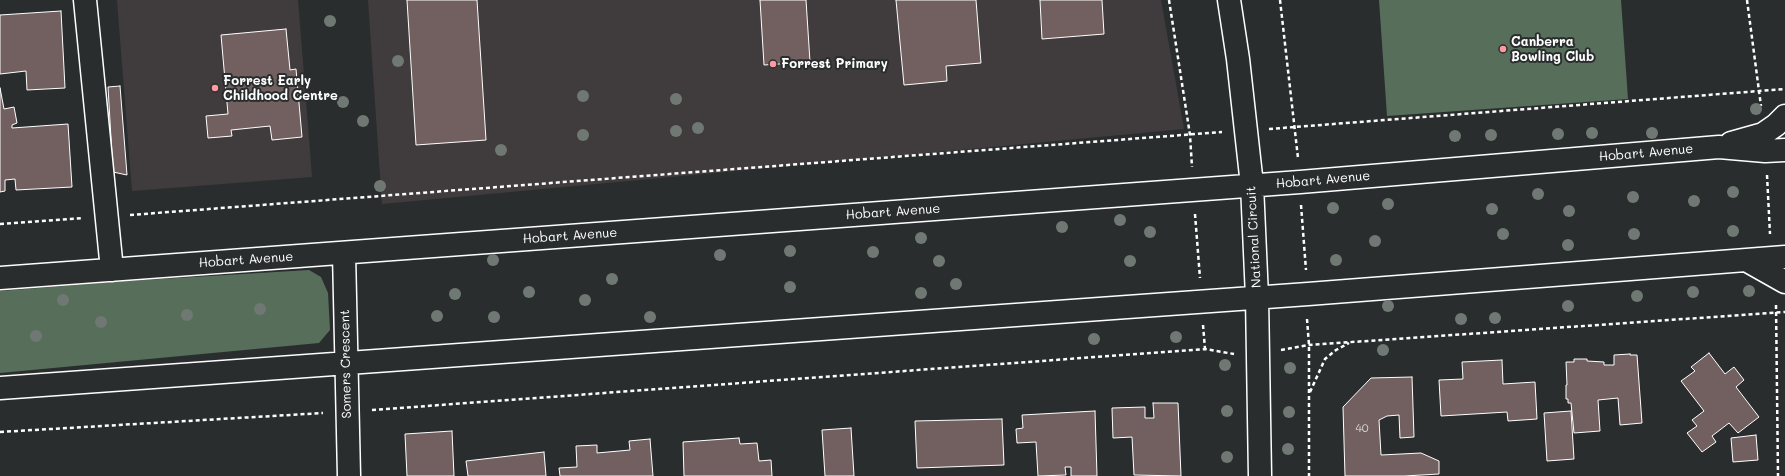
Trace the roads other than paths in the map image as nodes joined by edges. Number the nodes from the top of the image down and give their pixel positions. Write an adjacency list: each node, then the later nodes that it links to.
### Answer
1 (85, 0): 10 (street)
2 (1229, 0): 6 (street, National Circuit)
3 (1785, 116): 4 (street)
4 (1719, 147): 5 (street, Hobart Avenue); 6 (street, Hobart Avenue)
5 (1785, 150)
6 (1252, 185): 7 (street, Hobart Avenue); 13 (street, National Circuit)
7 (344, 253): 10 (street, Hobart Avenue); 14 (street, Somers Crescent)
8 (1785, 257): 9 (street)
9 (1746, 260): 12 (street); 13 (street)
10 (112, 270): 11 (street, Hobart Avenue)
11 (0, 278)
12 (1785, 282)
13 (1257, 297): 14 (street); 17 (street, National Circuit)
14 (346, 362): 15 (street); 16 (street, Somers Crescent)
15 (0, 388)
16 (349, 476)
17 (1260, 476)

